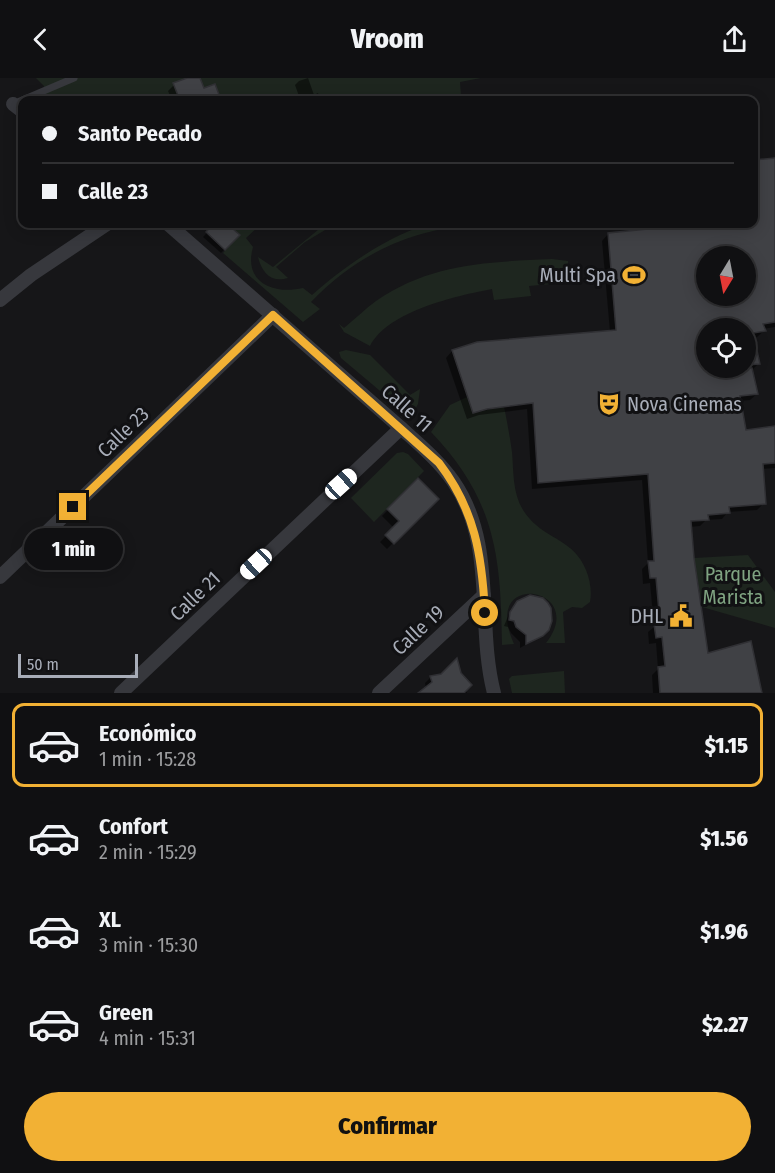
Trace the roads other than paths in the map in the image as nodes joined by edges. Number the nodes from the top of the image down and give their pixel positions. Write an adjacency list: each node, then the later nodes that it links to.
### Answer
1 (74, 78): 2 (lane)
2 (40, 96)
3 (101, 228): 5 (street)
4 (173, 228): 6 (street, Calle 11)
5 (0, 300)
6 (273, 315): 7 (street, Calle 11); 8 (street, Calle 23)
7 (401, 428): 9 (street, Calle 11); 10 (street, Calle 21)
8 (0, 576)
9 (484, 595): 11 (street, Calle 19); 12 (street, Calle 11)
10 (121, 693)
11 (379, 693)
12 (494, 693)

